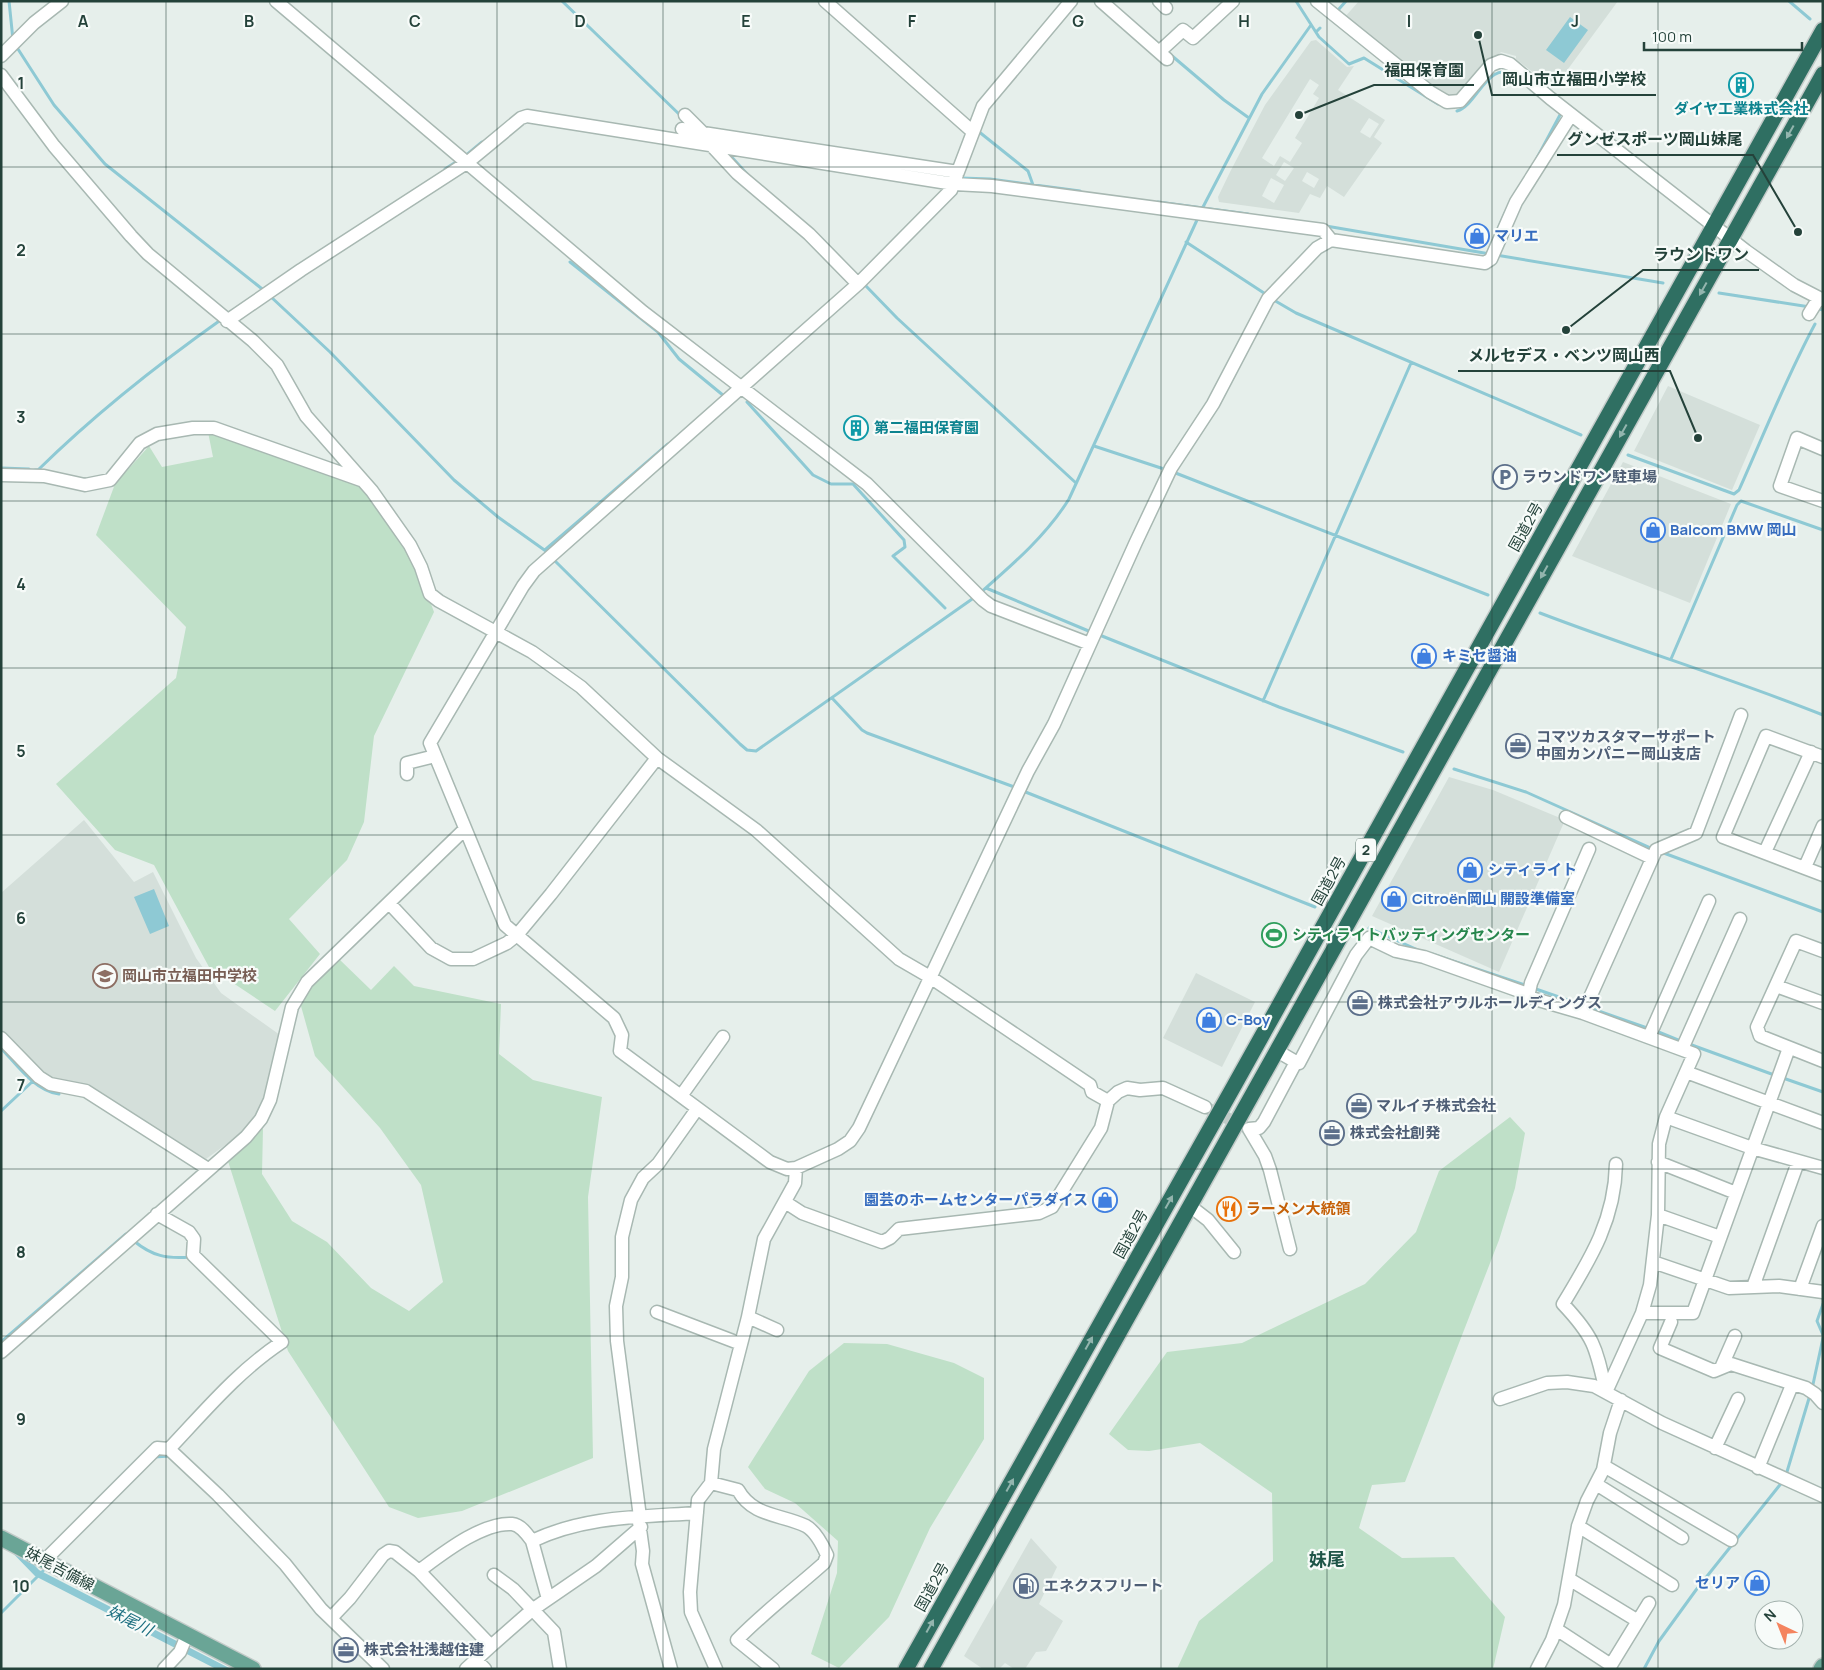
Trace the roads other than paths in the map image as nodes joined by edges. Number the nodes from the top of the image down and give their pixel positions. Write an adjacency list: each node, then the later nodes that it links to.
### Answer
1 (62, 1): 9 (street)
2 (276, 1): 18 (street)
3 (825, 1): 15 (street)
4 (1071, 1): 15 (street)
5 (1100, 1): 6 (street)
6 (1233, 1)
7 (1317, 1): 12 (street)
8 (1823, 30): 20 (highway, 国道2号 / 2)
9 (1, 56)
10 (1823, 74): 21 (highway, 2, one-way to 21)
11 (1, 75): 25 (street)
12 (1571, 114): 20 (street); 22 (street)
13 (685, 115): 16 (street)
14 (682, 129): 16 (street)
15 (972, 132): 19 (street)
16 (703, 133): 19 (street)
17 (711, 145): 18 (street); 19 (street); 23 (street)
18 (464, 159): 25 (street); 26 (street)
19 (956, 178): 22 (street); 23 (street)
20 (1714, 226): 21 (street); 146 (highway, 国道2号 / 2, one-way to 20)
21 (1730, 239): 24 (street); 50 (highway, 2, one-way to 50)
22 (1331, 240): 32 (street)
23 (858, 284): 26 (street)
24 (1815, 308)
25 (225, 318): 29 (street)
26 (743, 389): 31 (street); 32 (street)
27 (1823, 449): 30 (street)
28 (1, 475): 29 (street)
29 (361, 480): 31 (street)
30 (1823, 501)
31 (496, 631): 35 (street); 36 (street)
32 (1093, 637): 53 (street)
33 (1742, 715): 43 (street)
34 (1817, 755): 42 (street); 42 (street)
35 (436, 756): 37 (street); 40 (street)
36 (657, 758): 49 (street); 53 (street)
37 (407, 774)
38 (1566, 816): 43 (street)
39 (1823, 826): 44 (street)
40 (466, 829): 47 (street); 49 (street)
41 (1589, 849): 55 (street)
42 (1765, 852): 44 (street)
43 (1653, 857): 57 (street)
44 (1805, 867): 45 (street)
45 (1823, 875)
46 (1709, 901): 58 (street)
47 (389, 903): 49 (street); 80 (street)
48 (1740, 919): 61 (street)
49 (517, 935): 67 (street)
50 (1336, 944): 52 (street); 63 (highway, 2)
51 (1823, 951): 54 (street)
52 (1356, 955): 55 (street); 65 (street)
53 (930, 977): 68 (street); 78 (street)
54 (1776, 986): 56 (street); 62 (street)
55 (1529, 989): 57 (street)
56 (1823, 1003)
57 (1585, 1008): 58 (street)
58 (1651, 1032): 61 (street)
59 (723, 1037): 67 (street)
60 (1, 1038): 80 (street)
61 (1684, 1045): 66 (street)
62 (1789, 1048): 64 (street); 69 (street)
63 (1277, 1051): 65 (street); 83 (highway, 2)
64 (1823, 1061)
65 (1296, 1062): 88 (street)
66 (1686, 1072): 69 (street); 72 (street)
67 (680, 1096): 71 (street)
68 (1108, 1101): 70 (street); 82 (street)
69 (1769, 1103): 73 (street); 74 (street)
70 (1206, 1107)
71 (697, 1109): 78 (street); 118 (street)
72 (1666, 1117): 74 (street); 75 (street)
73 (1823, 1123)
74 (1752, 1148): 76 (street); 81 (street)
75 (1658, 1162): 81 (street); 85 (street)
76 (1798, 1162): 79 (street); 92 (street)
77 (1616, 1164): 105 (street)
78 (796, 1168): 82 (street)
79 (1823, 1168)
80 (208, 1169): 84 (street)
81 (1736, 1193): 87 (street)
82 (785, 1202): 97 (street)
83 (1190, 1206): 89 (street); 147 (highway, 2)
84 (157, 1214): 102 (street); 110 (street)
85 (1658, 1215): 87 (street); 90 (street)
86 (1823, 1226): 93 (street)
87 (1720, 1237): 91 (street)
88 (1290, 1249)
89 (1234, 1252)
90 (1653, 1262): 91 (street); 96 (street)
91 (1705, 1281): 92 (street); 96 (street)
92 (1753, 1287): 93 (street)
93 (1800, 1288): 94 (street)
94 (1823, 1292)
95 (657, 1312): 101 (street)
96 (1642, 1314): 105 (street)
97 (748, 1317): 99 (street); 101 (street)
98 (1671, 1322): 103 (street)
99 (777, 1330)
100 (1735, 1336): 103 (street)
101 (741, 1344): 114 (street)
102 (1, 1352)
103 (1721, 1368): 104 (street)
104 (1792, 1385): 106 (street); 113 (street)
105 (1606, 1392): 108 (street); 109 (street)
106 (1815, 1395)
107 (1738, 1398): 111 (street)
108 (1500, 1399)
109 (1622, 1400): 111 (street); 112 (street)
110 (169, 1448): 124 (street); 132 (street)
111 (1715, 1448): 113 (street)
112 (1604, 1466): 115 (street); 122 (street)
113 (1758, 1468): 116 (street)
114 (712, 1483): 117 (street); 145 (street)
115 (1596, 1484): 119 (street); 121 (street)
116 (1823, 1496)
117 (697, 1513): 118 (street); 144 (street)
118 (640, 1520): 123 (street); 129 (street); 143 (street)
119 (1578, 1526): 127 (street); 128 (street)
120 (1, 1538): 124 (main road, 妹尾吉備線)
121 (1682, 1538)
122 (1731, 1540)
123 (532, 1541): 125 (street); 129 (street)
124 (44, 1561): 135 (main road, 妹尾吉備線)
125 (419, 1571): 132 (street); 136 (street)
126 (494, 1575): 131 (street)
127 (1569, 1580): 133 (street); 134 (street)
128 (1672, 1585)
129 (548, 1599): 131 (street)
130 (1649, 1603): 133 (street)
131 (532, 1610): 136 (street); 142 (street)
132 (331, 1618): 140 (street)
133 (1638, 1621): 134 (street)
134 (1556, 1629): 148 (street)
135 (184, 1644): 138 (street); 139 (main road, 妹尾吉備線)
136 (491, 1646): 137 (street)
137 (481, 1664): 141 (street)
138 (164, 1669)
139 (253, 1669)
140 (383, 1669)
141 (466, 1669)
142 (560, 1669)
143 (671, 1669)
144 (716, 1669)
145 (773, 1669)
146 (906, 1669)
147 (931, 1669)
148 (1537, 1669)

